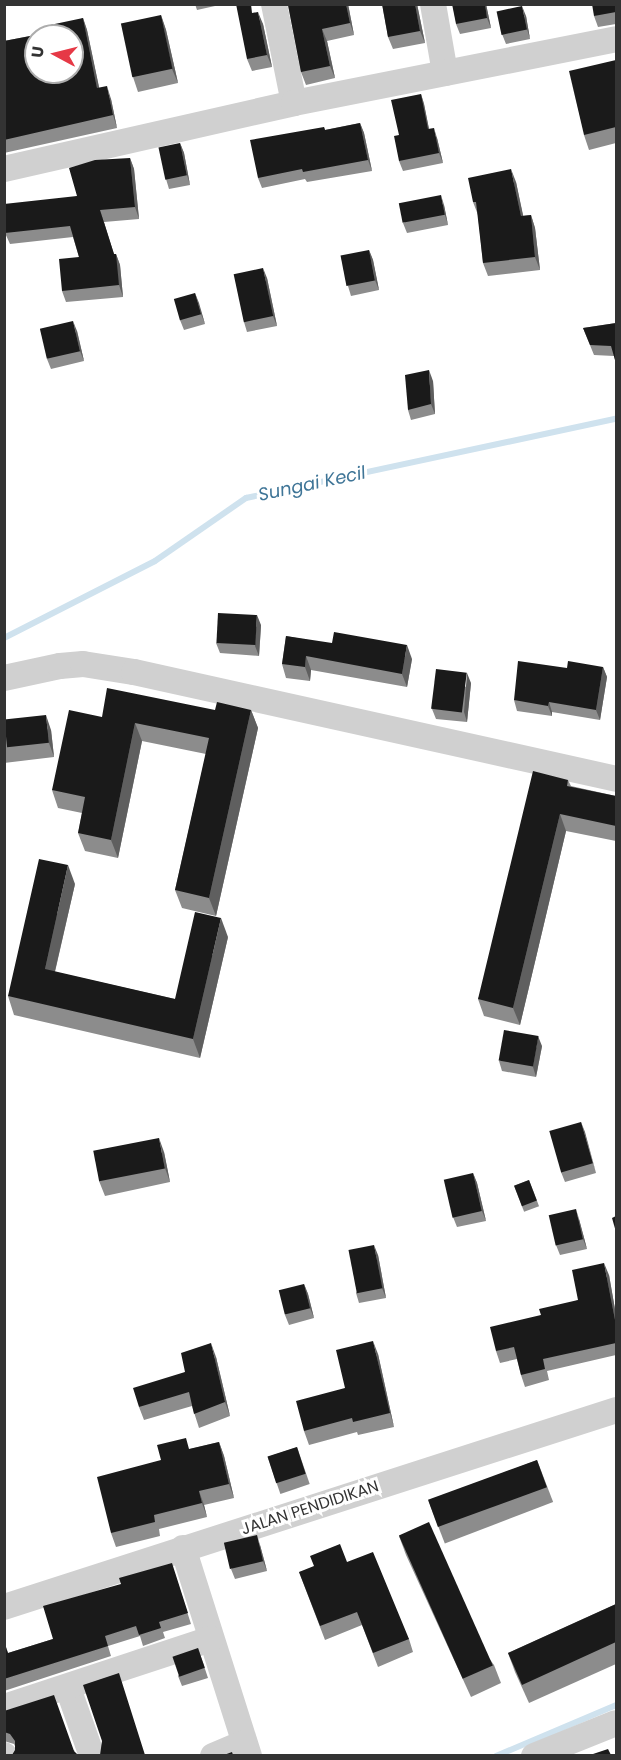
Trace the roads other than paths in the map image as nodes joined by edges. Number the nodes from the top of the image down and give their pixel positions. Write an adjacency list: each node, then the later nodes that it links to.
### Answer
1 (274, 4): 5 (street)
2 (433, 4): 4 (street)
3 (616, 39): 4 (street)
4 (445, 73): 5 (street)
5 (294, 103): 6 (street)
6 (4, 169)
7 (4, 678): 8 (street)
8 (616, 779)
9 (616, 1410): 10 (street, JALAN PENDIDIKAN)
10 (183, 1548): 11 (street, JALAN PENDIDIKAN); 12 (street)
11 (4, 1607)
12 (211, 1639): 13 (street); 16 (street)
13 (68, 1688): 14 (street); 17 (street)
14 (4, 1707)
15 (616, 1723): 19 (street)
16 (247, 1749): 18 (street)
17 (92, 1755)
18 (213, 1755)
19 (534, 1755)

